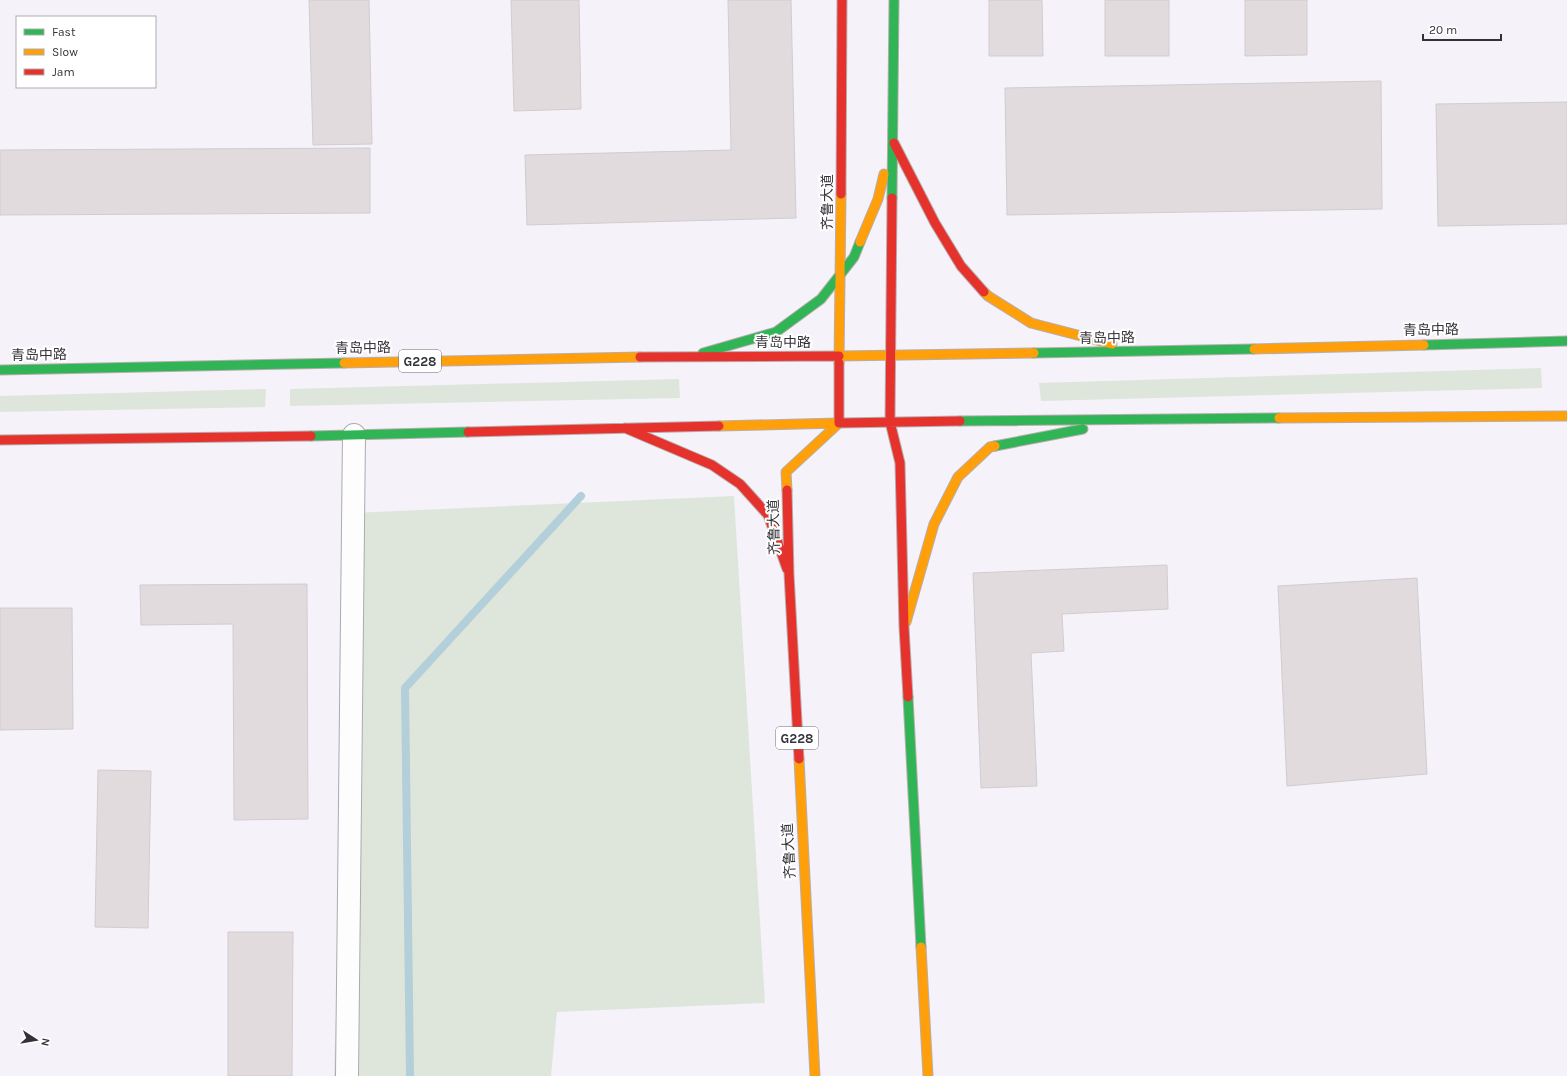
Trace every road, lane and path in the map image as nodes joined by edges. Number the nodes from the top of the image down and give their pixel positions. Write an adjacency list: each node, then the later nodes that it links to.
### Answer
1 (842, 0): 4 (main road, 齐鲁大道)
2 (894, 0): 3 (main road)
3 (893, 140): 4 (main road); 6 (main road); 7 (main road)
4 (840, 275): 8 (main road); 9 (main road, 齐鲁大道)
5 (1567, 341): 6 (main road, 青岛中路)
6 (1139, 352): 7 (main road, 青岛中路)
7 (891, 355): 9 (main road, 青岛中路); 13 (main road)
8 (694, 356): 9 (main road, 青岛中路 / G228); 10 (main road, 青岛中路 / G228)
9 (839, 356): 14 (main road, 齐鲁大道)
10 (0, 370)
11 (1567, 416): 12 (main road)
12 (1139, 419): 13 (main road); 19 (main road)
13 (890, 422): 14 (main road); 19 (main road)
14 (839, 423): 15 (main road); 18 (main road, 齐鲁大道 / G228)
15 (626, 428): 16 (main road); 18 (main road)
16 (354, 435): 17 (main road); 20 (street)
17 (0, 440)
18 (789, 574): 21 (main road, 齐鲁大道 / G228)
19 (904, 627): 22 (main road)
20 (347, 1076)
21 (815, 1076)
22 (928, 1076)

